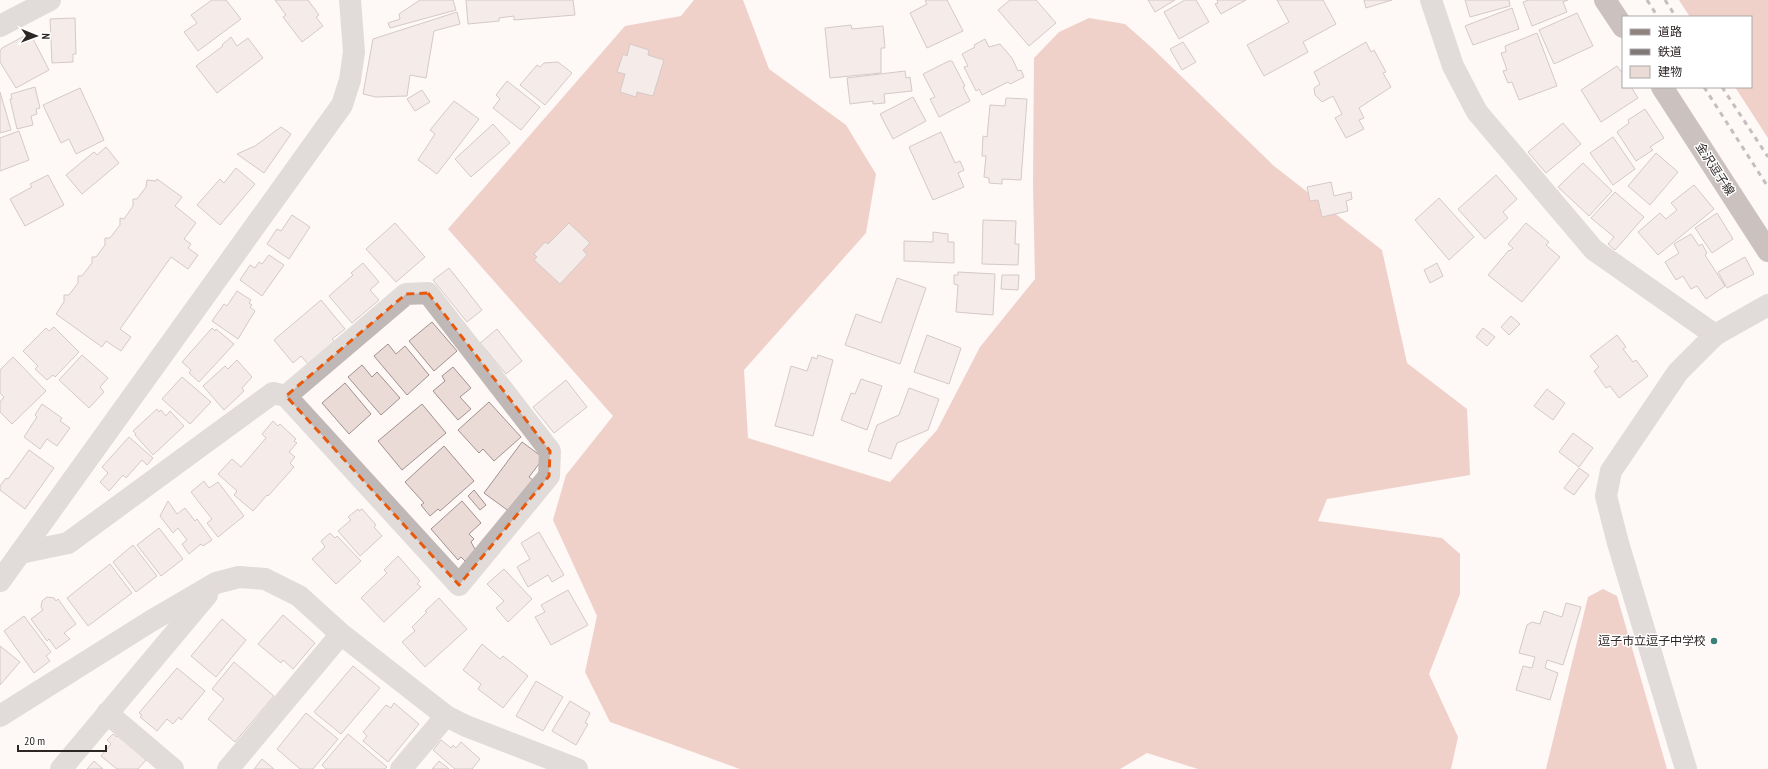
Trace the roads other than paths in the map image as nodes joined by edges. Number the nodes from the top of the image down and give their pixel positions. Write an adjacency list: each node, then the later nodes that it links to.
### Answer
1 (50, 0): 5 (street)
2 (350, 0): 12 (street)
3 (1430, 0): 10 (street)
4 (1605, 0): 6 (main road)
5 (0, 26)
6 (1622, 26)
7 (1663, 88): 8 (main road, 金沢逗子線)
8 (1768, 251)
9 (1768, 305): 10 (street)
10 (1715, 335): 24 (street)
11 (286, 396): 11 (street); 12 (street)
12 (20, 553): 13 (street)
13 (0, 581)
14 (216, 583): 15 (street); 16 (street); 17 (street)
15 (341, 634): 18 (street); 21 (street)
16 (107, 713): 19 (street); 20 (street)
17 (0, 716)
18 (446, 716): 22 (street); 23 (street)
19 (60, 769)
20 (173, 769)
21 (228, 769)
22 (401, 769)
23 (577, 769)
24 (1686, 769)

